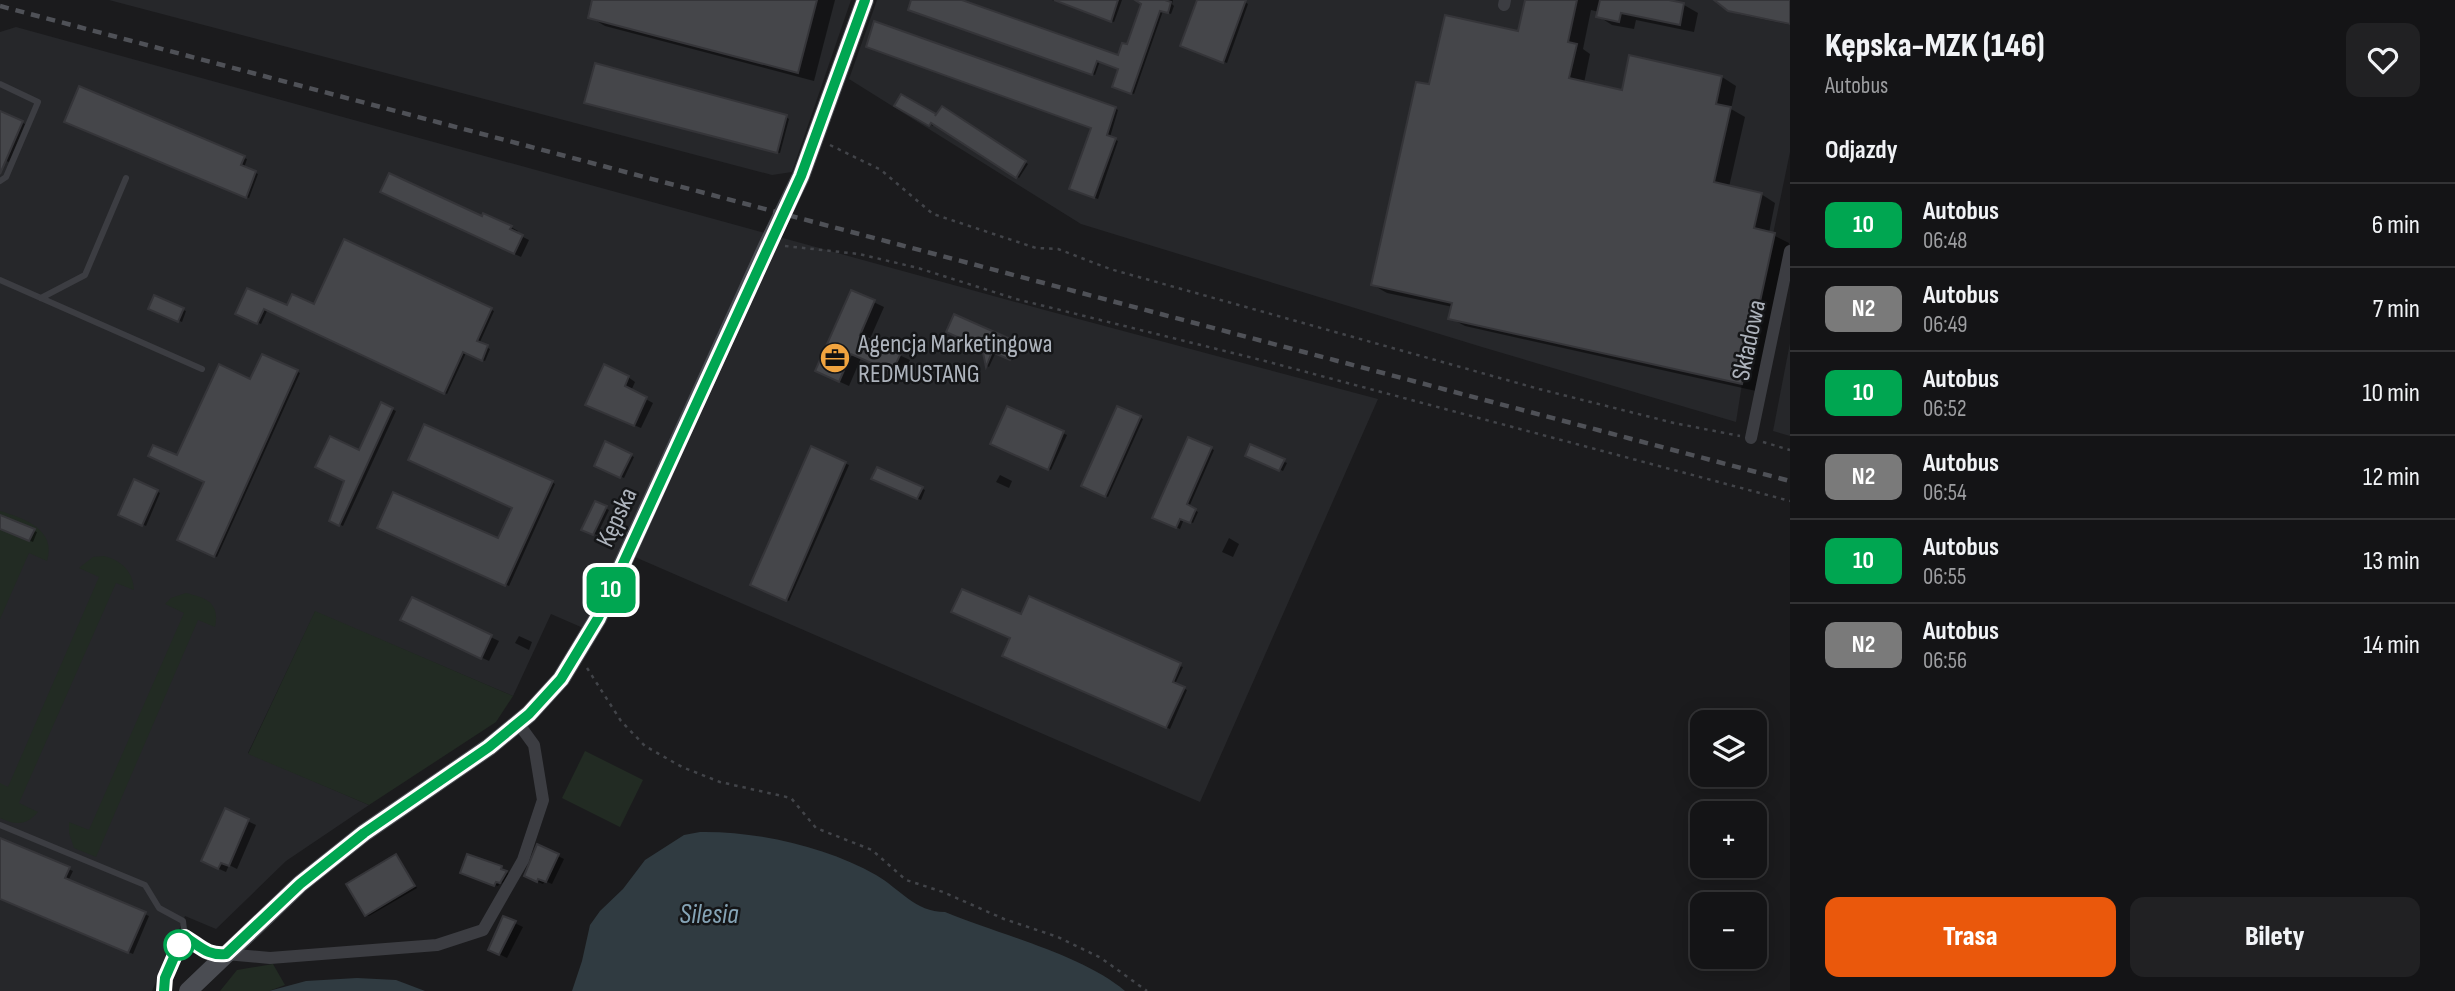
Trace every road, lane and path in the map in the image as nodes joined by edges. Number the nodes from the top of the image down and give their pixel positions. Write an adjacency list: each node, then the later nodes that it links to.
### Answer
1 (865, 0): 3 (street, Kępska)
2 (0, 84): 5 (lane)
3 (816, 138): 6 (street, Kępska); 11 (path)
4 (126, 178): 9 (lane)
5 (0, 181)
6 (768, 244): 13 (path); 14 (street, Kępska)
7 (1790, 251): 11 (street, Składowa)
8 (0, 280): 9 (lane)
9 (41, 298): 10 (lane)
10 (202, 369)
11 (1751, 438): 12 (path)
12 (1790, 450)
13 (1790, 501)
14 (578, 653): 15 (street, Kępska); 21 (path)
15 (518, 723): 18 (street, Kępska); 18 (street)
16 (0, 825): 17 (lane)
17 (185, 937): 18 (lane); 19 (lane)
18 (226, 954): 20 (street, Kępska)
19 (164, 991)
20 (188, 991)
21 (1147, 991)

